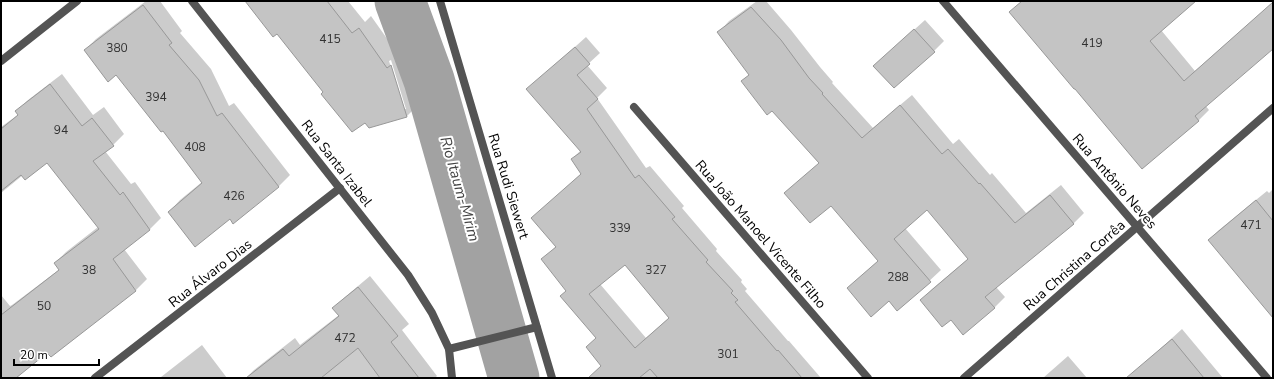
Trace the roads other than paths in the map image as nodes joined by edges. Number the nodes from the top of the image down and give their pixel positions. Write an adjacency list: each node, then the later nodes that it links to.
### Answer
1 (77, 1): 5 (street)
2 (192, 1): 8 (street, Rua Santa Izabel)
3 (440, 1): 10 (street, Rua Rudi Siewert)
4 (943, 1): 9 (street, Rua Antônio Neves)
5 (1, 60)
6 (634, 107): 15 (street, Rua João Manoel Vicente Filho)
7 (1273, 108): 9 (street, Rua Christina Corrêa)
8 (340, 188): 11 (street, Rua Santa Izabel); 12 (street, Rua Álvaro Dias)
9 (1137, 227): 16 (street, Rua Christina Corrêa); 17 (street, Rua Antônio Neves)
10 (537, 327): 11 (street); 14 (street, Rua Rudi Siewert)
11 (449, 349): 13 (street, Rua Santa Izabel)
12 (95, 378)
13 (452, 378)
14 (552, 378)
15 (868, 378)
16 (964, 378)
17 (1267, 378)

